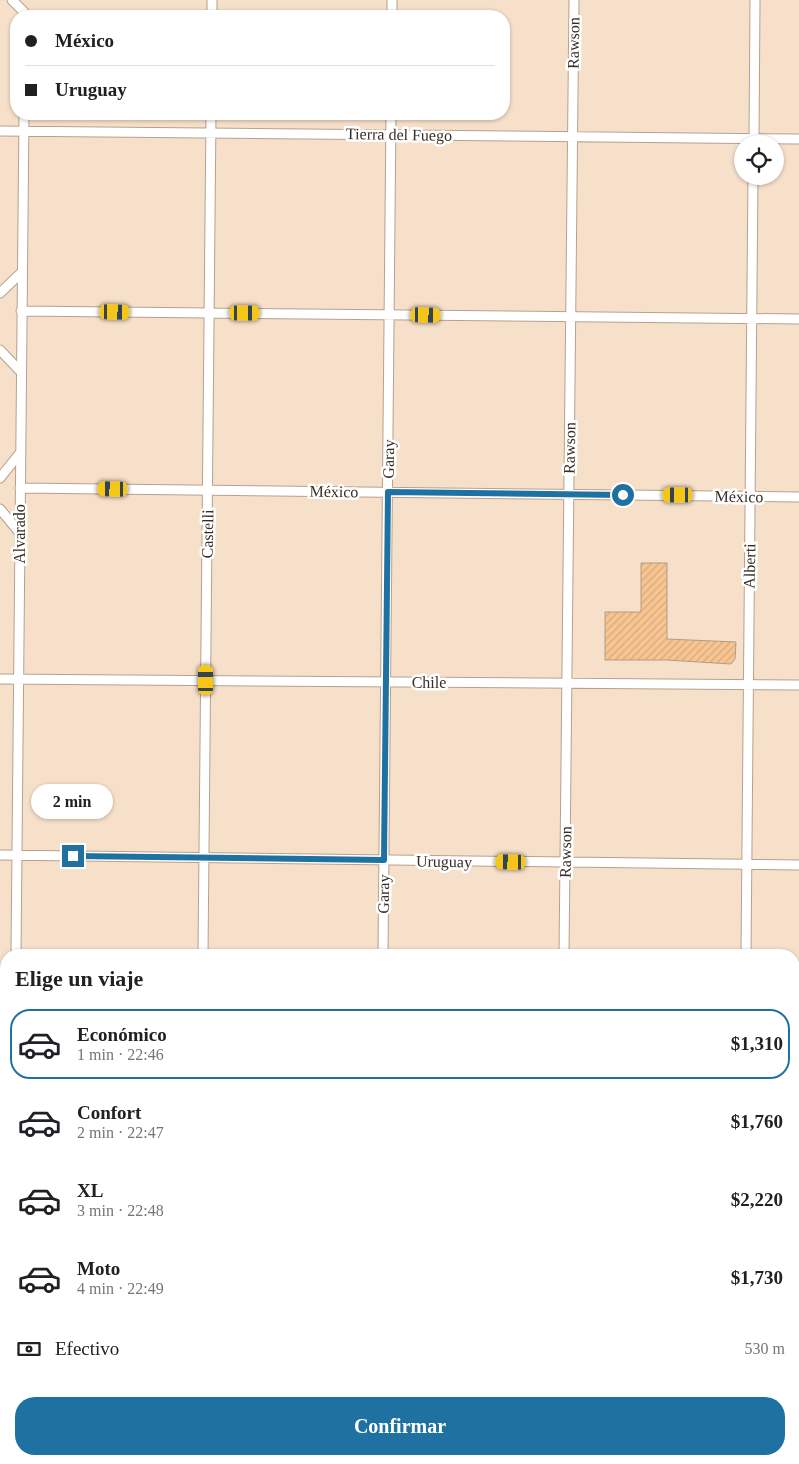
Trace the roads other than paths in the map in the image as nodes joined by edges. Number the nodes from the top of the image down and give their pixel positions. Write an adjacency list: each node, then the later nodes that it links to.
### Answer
1 (12, 0): 4 (street)
2 (574, 0): 13 (street, Rawson)
3 (755, 0): 12 (street)
4 (21, 10)
5 (24, 120): 8 (street, Alvarado)
6 (211, 120): 10 (street, Castelli)
7 (391, 120): 11 (street, Garay)
8 (24, 130): 9 (street, Tierra del Fuego); 10 (street, Tierra del Fuego); 18 (street, Alvarado)
9 (0, 131)
10 (211, 132): 11 (street, Tierra del Fuego); 21 (street, Castelli)
11 (391, 134): 13 (street, Tierra del Fuego); 22 (street, Garay)
12 (754, 135)
13 (572, 136): 16 (street, Tierra del Fuego); 23 (street, Rawson)
14 (799, 138): 15 (street, Tierra del Fuego)
15 (784, 139)
16 (734, 140)
17 (753, 185): 24 (street, Alberti)
18 (22, 272): 19 (street); 20 (street, Alvarado)
19 (0, 293)
20 (21, 311): 21 (street); 27 (street, Alvarado)
21 (209, 313): 22 (street); 31 (street, Castelli)
22 (389, 314): 23 (street); 32 (street, Garay)
23 (570, 316): 24 (street); 33 (street, Rawson)
24 (752, 318): 25 (street); 34 (street, Alberti)
25 (799, 319)
26 (0, 350): 27 (street)
27 (21, 372): 28 (street, Alvarado)
28 (20, 452): 29 (street); 30 (street, Alvarado)
29 (0, 478)
30 (20, 488): 31 (street, México); 37 (street, Alvarado)
31 (207, 490): 32 (street, México); 40 (street, Castelli)
32 (388, 492): 33 (street, México); 41 (street, Garay)
33 (569, 494): 34 (street, México); 42 (street, Rawson)
34 (750, 496): 35 (street, México); 43 (street, Alberti)
35 (799, 497)
36 (0, 509): 37 (street)
37 (19, 532): 39 (street, Alvarado)
38 (0, 679): 39 (street, Chile)
39 (19, 679): 40 (street, Chile); 46 (street, Alvarado)
40 (206, 680): 41 (street, Chile); 47 (street, Castelli)
41 (386, 682): 42 (street, Chile); 48 (street, Garay)
42 (567, 683): 43 (street, Chile); 49 (street, Rawson)
43 (748, 684): 44 (street, Chile); 50 (street, Alberti)
44 (799, 685)
45 (0, 855): 46 (street, Uruguay)
46 (17, 856): 47 (street, Uruguay); 52 (street, Alvarado)
47 (204, 858): 48 (street, Uruguay); 53 (street, Castelli)
48 (384, 860): 49 (street, Uruguay); 54 (street, Garay)
49 (565, 862): 50 (street, Uruguay); 55 (street, Rawson)
50 (746, 864): 51 (street, Uruguay); 56 (street, Alberti)
51 (799, 865)
52 (16, 949)
53 (203, 949)
54 (383, 949)
55 (564, 949)
56 (746, 949)

